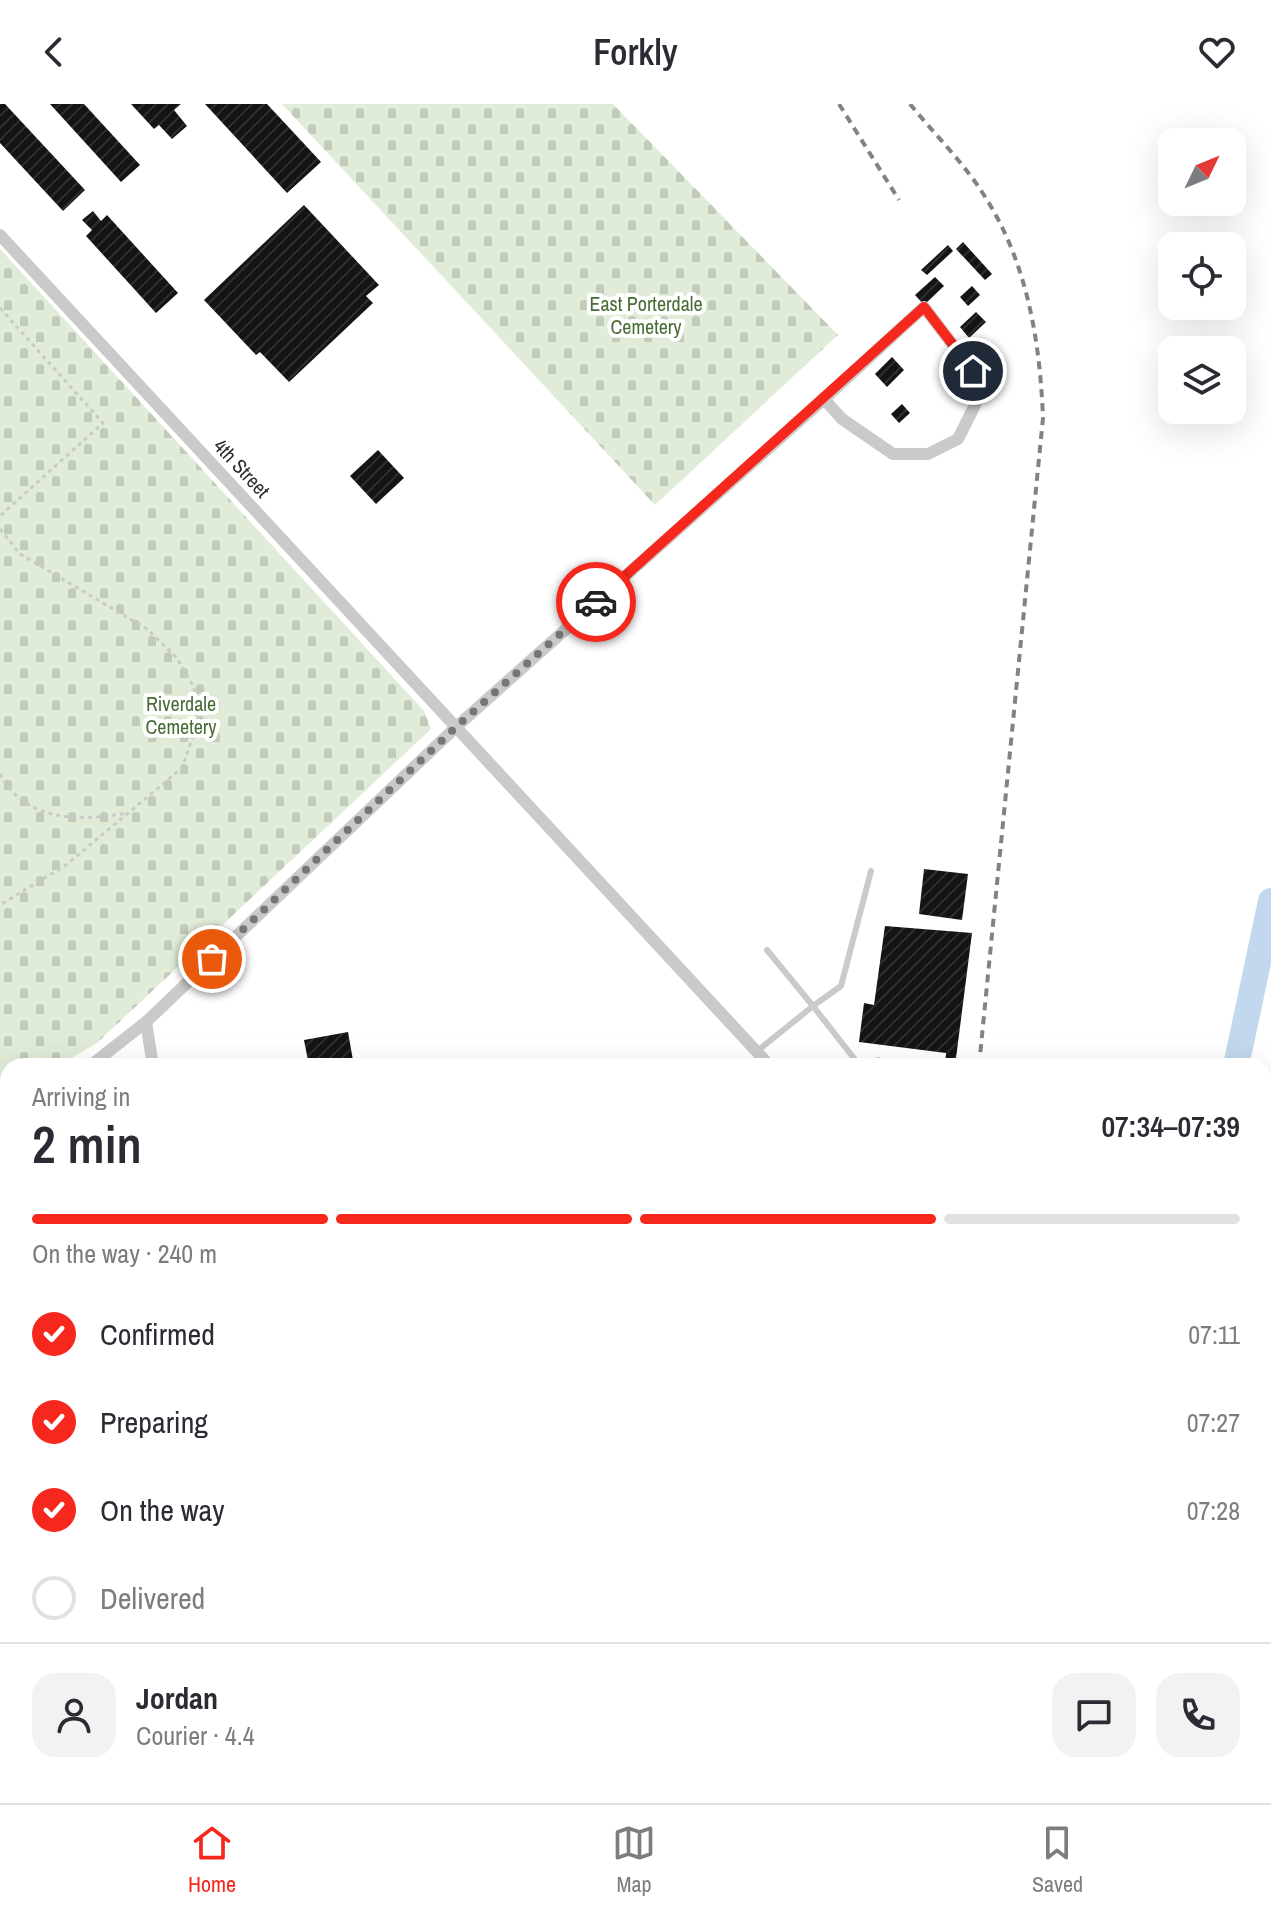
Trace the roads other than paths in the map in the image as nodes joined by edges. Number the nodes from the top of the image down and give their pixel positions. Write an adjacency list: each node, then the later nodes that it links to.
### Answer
1 (0, 235): 3 (street, 4th Street)
2 (824, 399): 2 (street); 3 (street)
3 (455, 728): 7 (street); 8 (street, 4th Street)
4 (871, 871): 6 (lane)
5 (767, 950): 6 (lane)
6 (813, 1006): 8 (lane); 12 (lane)
7 (146, 1022): 9 (street); 10 (street)
8 (756, 1052): 11 (street, 4th Street)
9 (100, 1058)
10 (152, 1058)
11 (762, 1058)
12 (854, 1058)

